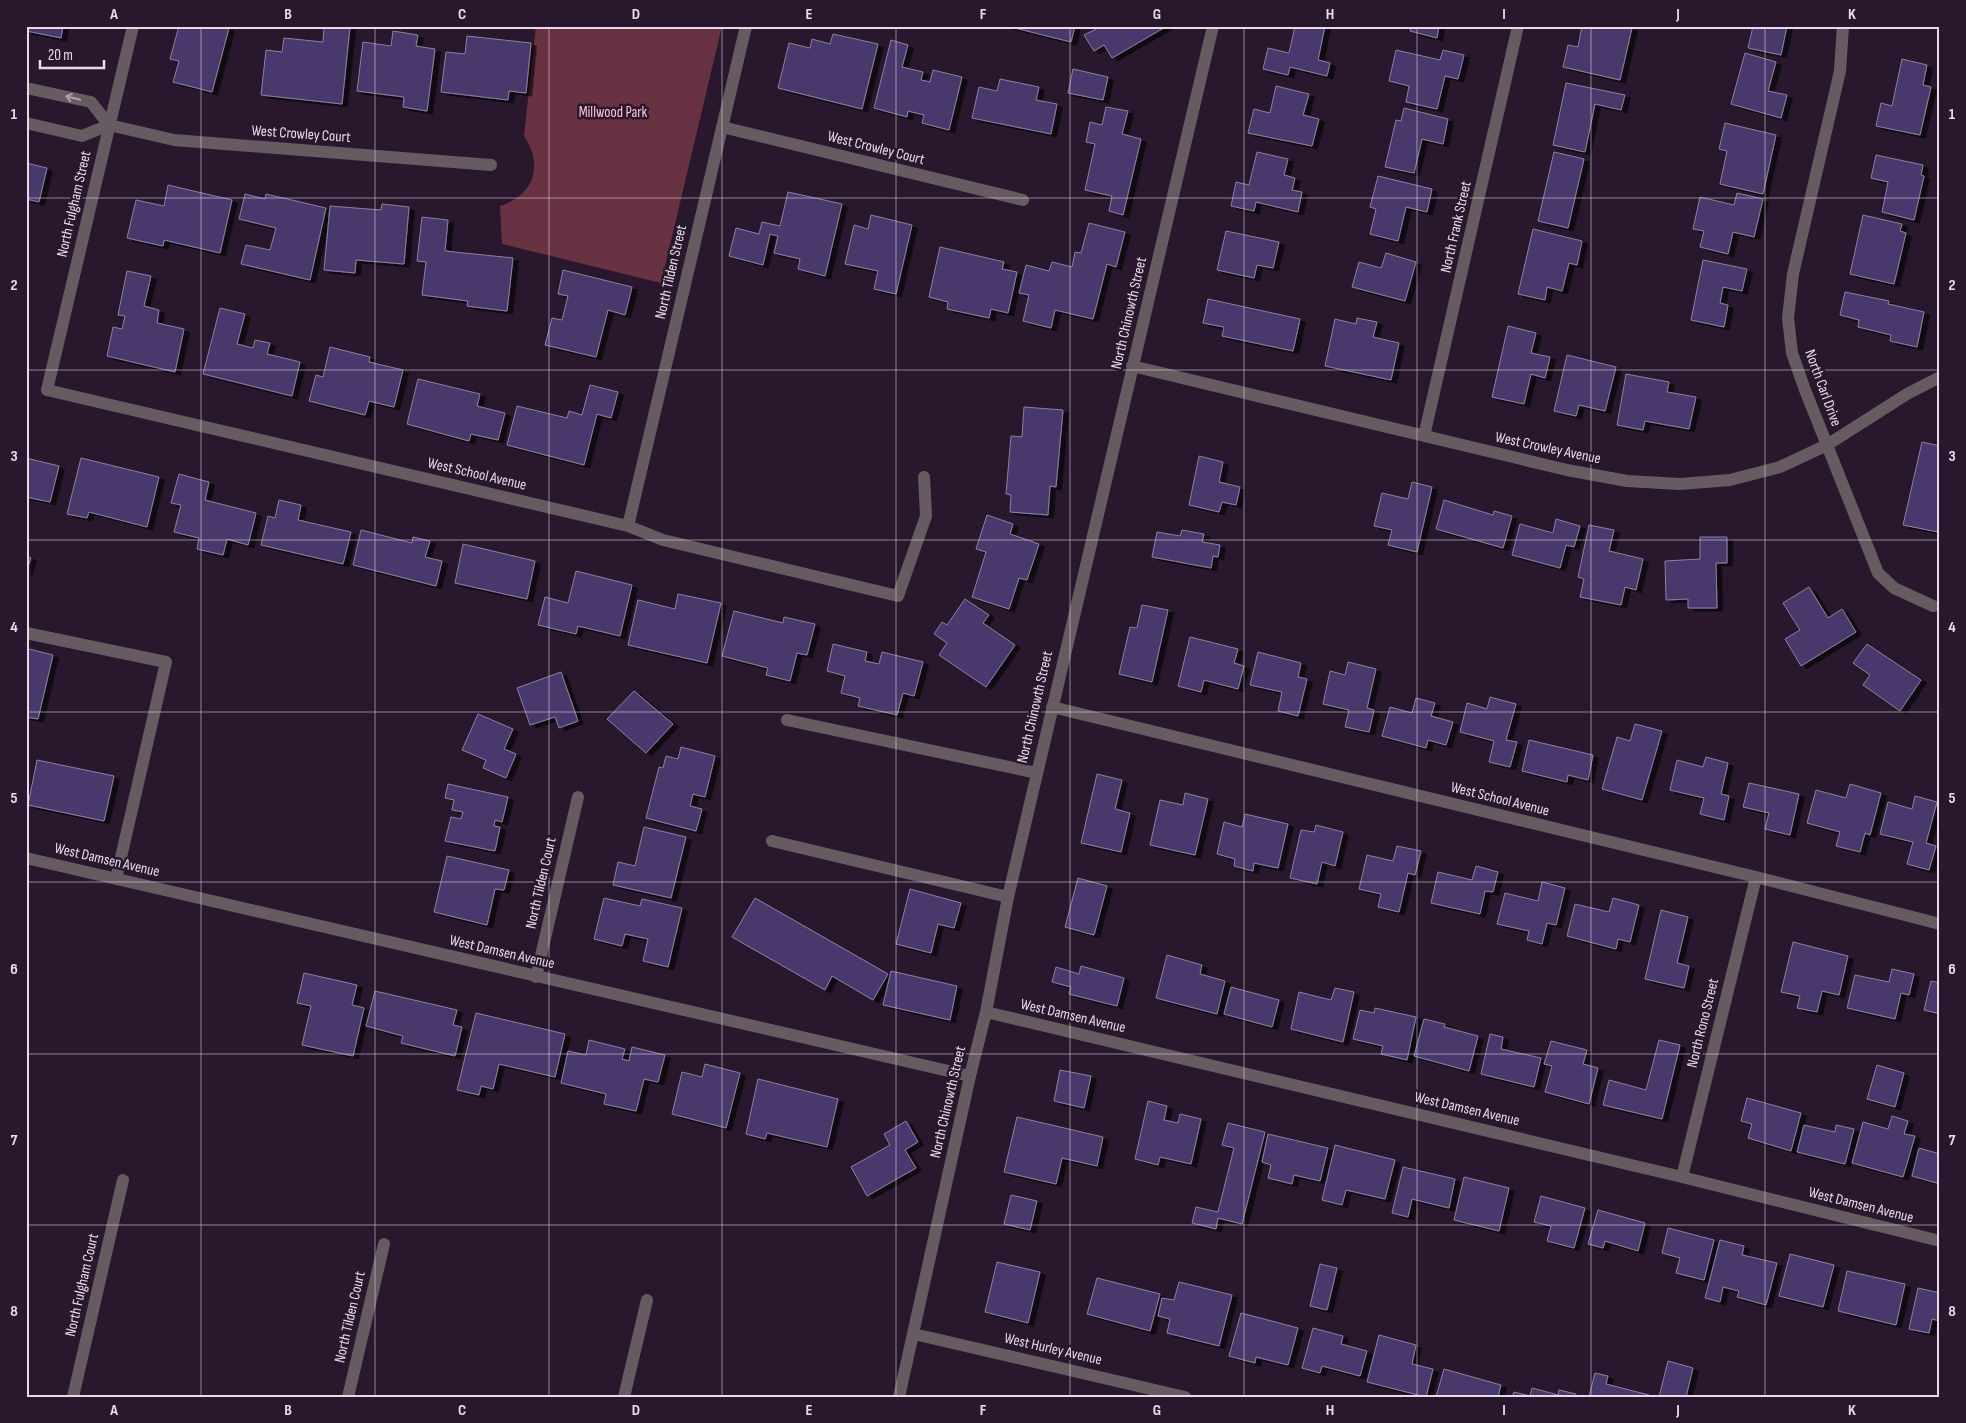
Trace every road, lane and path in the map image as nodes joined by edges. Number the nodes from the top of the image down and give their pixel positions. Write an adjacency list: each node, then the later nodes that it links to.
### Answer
1 (133, 26): 8 (street, North Fulgham Street)
2 (746, 26): 9 (street, North Tilden Street)
3 (1213, 26): 12 (street, North Chinowth Street)
4 (1518, 26): 15 (street, North Frank Street)
5 (1843, 26): 16 (street, North Carl Drive)
6 (26, 88): 8 (street, one-way to 6)
7 (26, 123): 8 (street)
8 (110, 125): 10 (street, West Crowley Court); 14 (street, North Fulgham Street)
9 (722, 127): 11 (street, West Crowley Court); 18 (street, North Tilden Street)
10 (491, 165)
11 (1023, 200)
12 (1132, 366): 15 (street, West Crowley Avenue); 21 (street, North Chinowth Street)
13 (1940, 378): 16 (street, West Crowley Avenue)
14 (47, 390): 18 (street, West School Avenue)
15 (1424, 436): 16 (street, West Crowley Avenue)
16 (1827, 445): 19 (street, North Carl Drive)
17 (924, 477): 18 (street, West School Avenue)
18 (628, 526)
19 (1933, 606)
20 (26, 633): 28 (street)
21 (1052, 706): 23 (street, North Chinowth Street); 27 (street, West School Avenue)
22 (787, 720): 23 (street)
23 (1037, 773): 29 (street, North Chinowth Street)
24 (578, 797): 31 (street, North Tilden Court)
25 (772, 841): 29 (street)
26 (26, 858): 28 (street, West Damsen Avenue)
27 (1756, 878): 30 (street, West School Avenue); 34 (street, North Rono Street)
28 (116, 879): 31 (street, West Damsen Avenue)
29 (1008, 896): 32 (street, North Chinowth Street)
30 (1940, 924)
31 (536, 977): 33 (street, West Damsen Avenue)
32 (986, 1012): 33 (street, North Chinowth Street); 34 (street, West Damsen Avenue)
33 (970, 1076): 39 (street, North Chinowth Street)
34 (1682, 1177): 36 (street, West Damsen Avenue)
35 (123, 1180): 40 (street, North Fulgham Court)
36 (1940, 1241)
37 (384, 1244): 41 (street, North Tilden Court)
38 (647, 1300): 42 (street)
39 (914, 1334): 43 (street, North Chinowth Street); 44 (street, West Hurley Avenue)
40 (73, 1397)
41 (348, 1397)
42 (624, 1397)
43 (899, 1397)
44 (1185, 1397)

